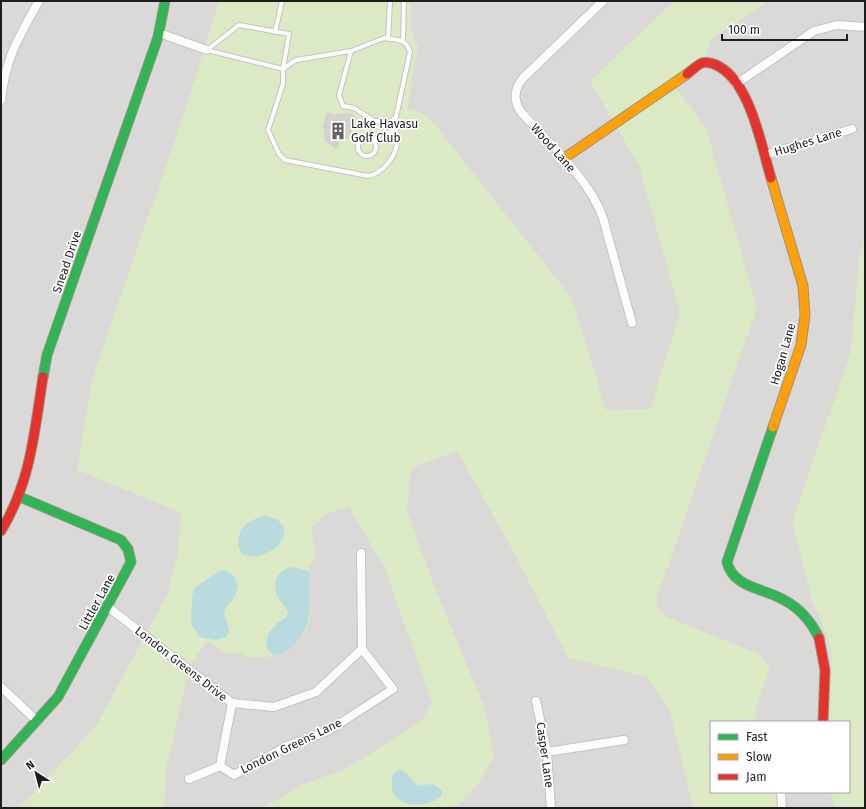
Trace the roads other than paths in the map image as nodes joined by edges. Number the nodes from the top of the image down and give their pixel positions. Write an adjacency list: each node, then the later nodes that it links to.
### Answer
1 (39, 1): 16 (street)
2 (165, 1): 9 (street, Snead Drive)
3 (282, 1): 8 (lane)
4 (390, 1): 10 (lane)
5 (404, 1): 11 (lane)
6 (603, 1): 22 (street, Wood Lane)
7 (865, 27): 15 (street)
8 (275, 32): 12 (lane); 14 (lane)
9 (159, 34): 12 (street); 24 (street, Snead Drive)
10 (388, 38): 11 (lane); 13 (lane)
11 (403, 41): 17 (lane)
12 (207, 50): 14 (lane)
13 (351, 51): 14 (lane); 17 (lane)
14 (283, 69): 19 (lane)
15 (736, 84): 21 (street, Hogan Lane); 22 (street, Hogan Lane)
16 (1, 100)
17 (395, 119): 19 (lane)
18 (852, 129): 21 (street, Hughes Lane)
19 (396, 131): 20 (lane)
20 (374, 140): 20 (lane)
21 (765, 155): 33 (street, Hogan Lane)
22 (563, 159): 23 (street, Wood Lane)
23 (632, 323)
24 (20, 497): 25 (street, Snead Drive); 27 (street, Littler Lane)
25 (1, 531)
26 (361, 553): 28 (street)
27 (108, 607): 31 (street, London Greens Drive); 32 (street, Littler Lane)
28 (362, 649): 31 (street, London Greens Drive); 37 (street, London Greens Lane)
29 (2, 688): 32 (street)
30 (536, 701): 35 (street, Casper Lane)
31 (232, 704): 37 (street, London Greens Lane)
32 (37, 721): 36 (street, Littler Lane)
33 (823, 721)
34 (624, 740): 35 (street)
35 (547, 752): 40 (street, Casper Lane)
36 (1, 760)
37 (220, 766): 38 (street)
38 (189, 779)
39 (781, 793): 41 (street)
40 (551, 808)
41 (782, 808)

